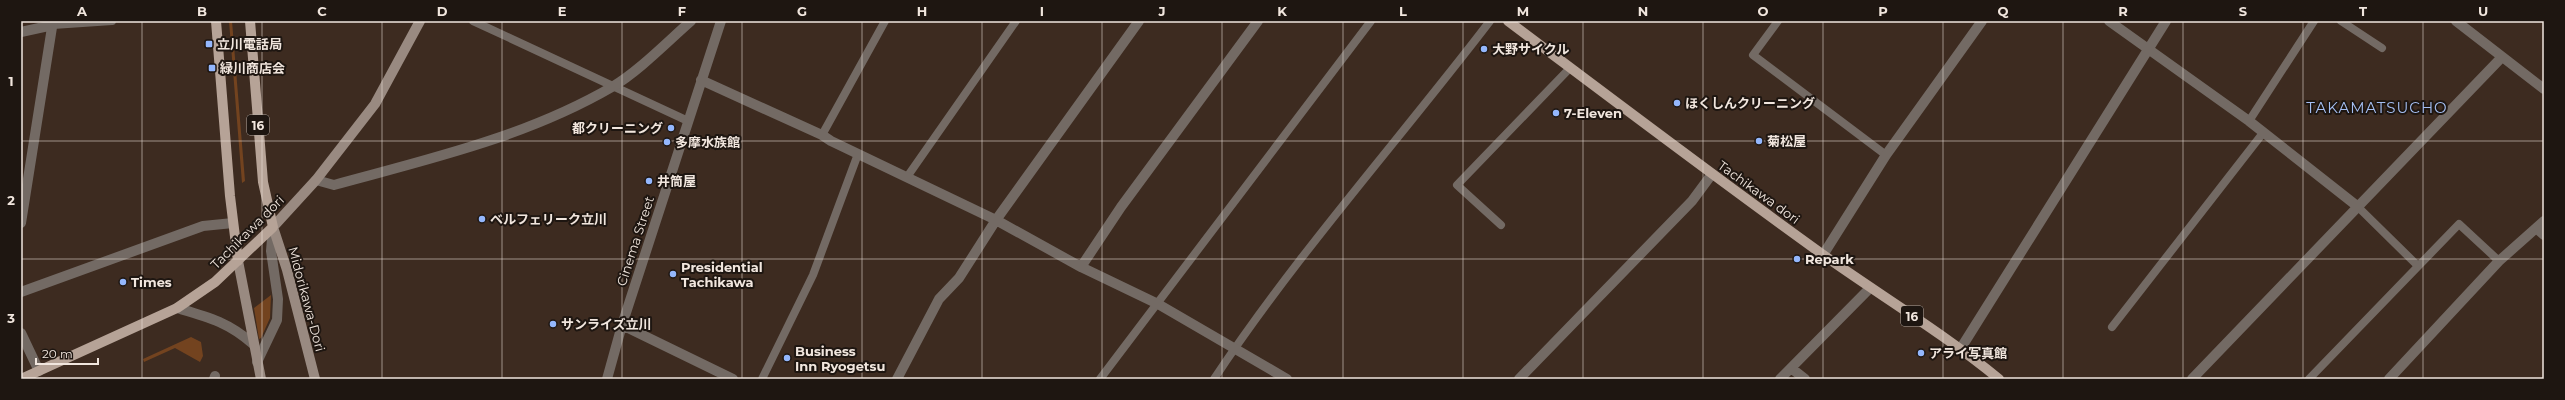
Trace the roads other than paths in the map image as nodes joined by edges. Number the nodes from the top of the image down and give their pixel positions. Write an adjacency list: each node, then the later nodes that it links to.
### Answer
1 (112, 21): 22 (lane)
2 (216, 21): 43 (main road)
3 (250, 21): 45 (main road, 16)
4 (420, 21): 39 (street, Tachikawa dori)
5 (473, 21): 29 (lane)
6 (691, 21): 29 (street)
7 (721, 21): 28 (street, Cinema Street)
8 (885, 21): 34 (lane)
9 (1016, 21): 38 (lane)
10 (1139, 21): 41 (street)
11 (1258, 21): 51 (street)
12 (1371, 21): 54 (lane)
13 (1490, 21): 61 (lane)
14 (1508, 21): 27 (main road, Tachikawa dori / 16)
15 (1778, 21): 36 (lane)
16 (1982, 21): 36 (street)
17 (2109, 21): 25 (street)
18 (2166, 21): 25 (street)
19 (2314, 21): 32 (lane)
20 (2341, 21): 24 (lane)
21 (2456, 21): 26 (street)
22 (53, 23): 23 (street); 42 (street)
23 (21, 32)
24 (2382, 48)
25 (2150, 49): 32 (street); 60 (street)
26 (2502, 57): 30 (street); 40 (street)
27 (1570, 68): 37 (main road, Tachikawa dori / 16); 44 (lane)
28 (701, 80): 31 (street, Cinema Street); 34 (street)
29 (613, 86): 31 (lane); 39 (street)
30 (2544, 90)
31 (688, 121): 56 (street, Cinema Street)
32 (2249, 121): 33 (street)
33 (2263, 133): 40 (street); 57 (lane)
34 (822, 135): 35 (street)
35 (858, 154): 38 (street); 70 (lane)
36 (1886, 155): 47 (street)
37 (1712, 174): 47 (main road, Tachikawa dori / 16); 75 (street)
38 (907, 177): 41 (street)
39 (316, 180): 45 (street, Tachikawa dori)
40 (2357, 206): 50 (lane); 79 (street)
41 (996, 220): 51 (street); 71 (street)
42 (21, 223)
43 (233, 223): 48 (main road); 53 (street)
44 (1501, 225)
45 (273, 227): 48 (main road, Tachikawa dori); 62 (street); 67 (street, Midorikawa-Dori)
46 (2542, 228): 49 (street)
47 (1823, 255): 52 (main road, Tachikawa dori / 16)
48 (238, 261): 55 (main road, Tachikawa dori); 59 (street)
49 (2499, 261): 50 (lane); 81 (street)
50 (2417, 265): 80 (lane)
51 (1082, 267): 54 (street)
52 (1870, 288): 60 (main road, Tachikawa dori / 16); 63 (street)
53 (21, 292)
54 (1158, 304): 61 (street); 72 (lane)
55 (177, 308): 59 (street); 64 (main road, Tachikawa dori)
56 (622, 325): 68 (street, Cinema Street); 69 (street)
57 (2112, 327)
58 (21, 333): 64 (street)
59 (253, 344): 62 (street)
60 (1961, 348): 78 (main road, Tachikawa dori / 16)
61 (1234, 349): 73 (lane); 74 (street)
62 (257, 362): 66 (street)
63 (1791, 368): 76 (street); 77 (street)
64 (39, 371): 65 (main road, Tachikawa dori)
65 (21, 379)
66 (261, 379)
67 (315, 379)
68 (607, 379)
69 (733, 379)
70 (762, 379)
71 (897, 379)
72 (1100, 379)
73 (1214, 379)
74 (1287, 379)
75 (1519, 379)
76 (1780, 379)
77 (1805, 379)
78 (1999, 379)
79 (2192, 379)
80 (2309, 379)
81 (2389, 379)

